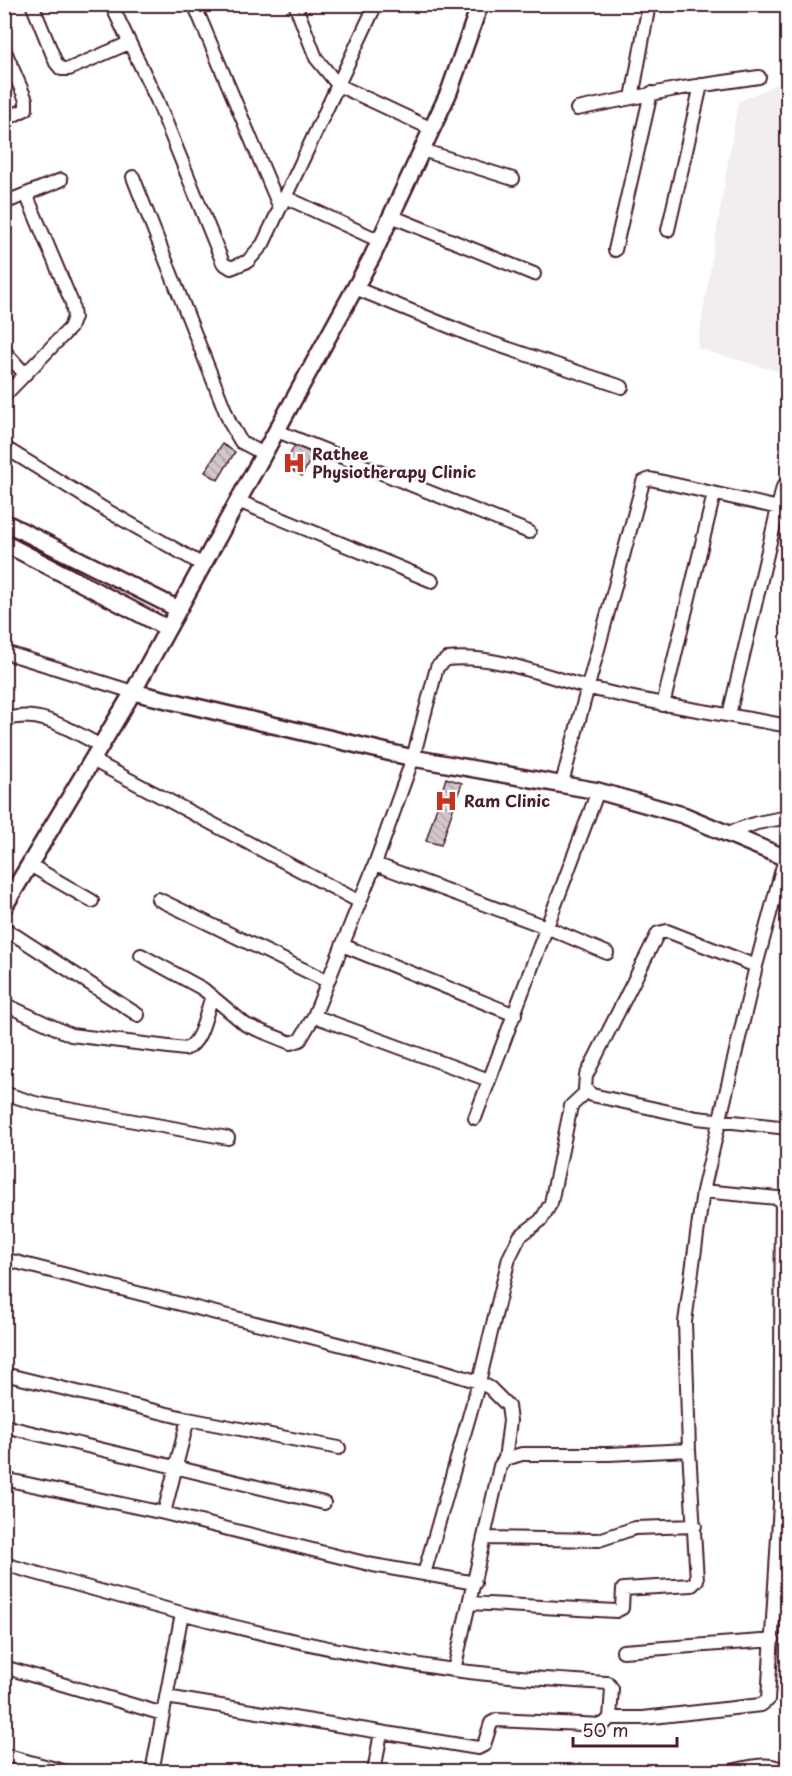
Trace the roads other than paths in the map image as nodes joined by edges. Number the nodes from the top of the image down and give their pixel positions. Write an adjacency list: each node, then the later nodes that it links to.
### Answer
1 (32, 4): 8 (street)
2 (111, 4): 8 (street)
3 (194, 4): 24 (street)
4 (295, 4): 11 (street)
5 (376, 4): 11 (street)
6 (480, 4): 17 (street)
7 (650, 4): 14 (street)
8 (129, 43): 24 (street)
9 (4, 49): 16 (street)
10 (759, 77): 12 (street)
11 (338, 85): 17 (street); 24 (street)
12 (701, 85): 13 (street); 26 (street)
13 (651, 93): 14 (street); 28 (street)
14 (632, 98): 15 (street)
15 (577, 109)
16 (4, 120)
17 (432, 129): 18 (street)
18 (422, 150): 20 (street); 25 (street)
19 (133, 177): 37 (street)
20 (513, 179)
21 (61, 180): 22 (street)
22 (26, 194): 23 (street); 32 (street)
23 (4, 202)
24 (282, 203): 27 (street)
25 (391, 216): 27 (street); 29 (street)
26 (668, 230)
27 (380, 241): 30 (street)
28 (615, 250)
29 (534, 274)
30 (355, 288): 33 (street); 35 (street)
31 (4, 351): 32 (street)
32 (25, 374): 34 (street)
33 (622, 387)
34 (4, 396)
35 (277, 431): 37 (street); 43 (street)
36 (4, 447): 45 (street)
37 (264, 454): 40 (street)
38 (788, 482): 41 (street)
39 (714, 494): 41 (street); 50 (street); 52 (street)
40 (238, 501): 45 (street); 46 (street)
41 (779, 508): 53 (street)
42 (4, 522): 47 (street)
43 (529, 532)
44 (4, 543): 48 (street)
45 (203, 565): 47 (street)
46 (432, 581)
47 (177, 609): 48 (street)
48 (167, 628): 51 (street)
49 (4, 652): 51 (street)
50 (587, 687): 52 (street); 57 (street); 59 (street)
51 (133, 692): 56 (street); 57 (street)
52 (663, 705): 53 (street)
53 (729, 715): 55 (street)
54 (4, 720): 56 (street)
55 (788, 726)
56 (101, 746): 58 (street)
57 (413, 758): 59 (street); 64 (street)
58 (92, 760): 65 (street); 68 (street)
59 (562, 783): 60 (street)
60 (598, 791): 62 (street); 70 (street)
61 (788, 817): 62 (street)
62 (728, 833): 63 (street)
63 (786, 858): 75 (street)
64 (375, 864): 68 (street); 70 (street)
65 (30, 865): 67 (street); 69 (street)
66 (158, 899): 76 (street)
67 (92, 902)
68 (360, 902): 72 (street)
69 (4, 907)
70 (546, 927): 73 (street); 80 (street)
71 (4, 928): 79 (street)
72 (342, 945): 76 (street); 80 (street)
73 (607, 953)
74 (141, 955): 77 (street)
75 (756, 966): 83 (street); 86 (street)
76 (327, 981): 81 (street)
77 (212, 996): 78 (street); 81 (street)
78 (4, 1004)
79 (138, 1015)
80 (515, 1015): 82 (street)
81 (314, 1016): 82 (street)
82 (489, 1080): 85 (street)
83 (587, 1091): 86 (street); 93 (street)
84 (4, 1094): 88 (street)
85 (475, 1118)
86 (719, 1119): 87 (street); 89 (street)
87 (788, 1128)
88 (228, 1138)
89 (703, 1191): 90 (street); 97 (street)
90 (785, 1199): 102 (street)
91 (4, 1259): 93 (street)
92 (4, 1374): 94 (street)
93 (479, 1382): 98 (street); 107 (street)
94 (188, 1419): 96 (street); 99 (street)
95 (4, 1426): 99 (street)
96 (339, 1448)
97 (689, 1450): 98 (street); 104 (street)
98 (505, 1459): 105 (street)
99 (176, 1469): 101 (street); 103 (street)
100 (4, 1479): 103 (street)
101 (324, 1503)
102 (784, 1504): 111 (street)
103 (164, 1514): 107 (street)
104 (695, 1526): 105 (street); 109 (street)
105 (484, 1538): 108 (street)
106 (4, 1564): 110 (street)
107 (424, 1574): 108 (street)
108 (475, 1583): 109 (street)
109 (469, 1603): 114 (street)
110 (182, 1613): 114 (street); 115 (street)
111 (773, 1640): 112 (street); 117 (street)
112 (623, 1651)
113 (4, 1667): 116 (street)
114 (454, 1670): 117 (street)
115 (166, 1697): 116 (street); 118 (street)
116 (163, 1714): 121 (street)
117 (610, 1719): 118 (street)
118 (381, 1732): 122 (street)
119 (4, 1755): 120 (street)
120 (66, 1772)
121 (152, 1772)
122 (374, 1772)
123 (728, 1772): 124 (street)
124 (783, 1772)

